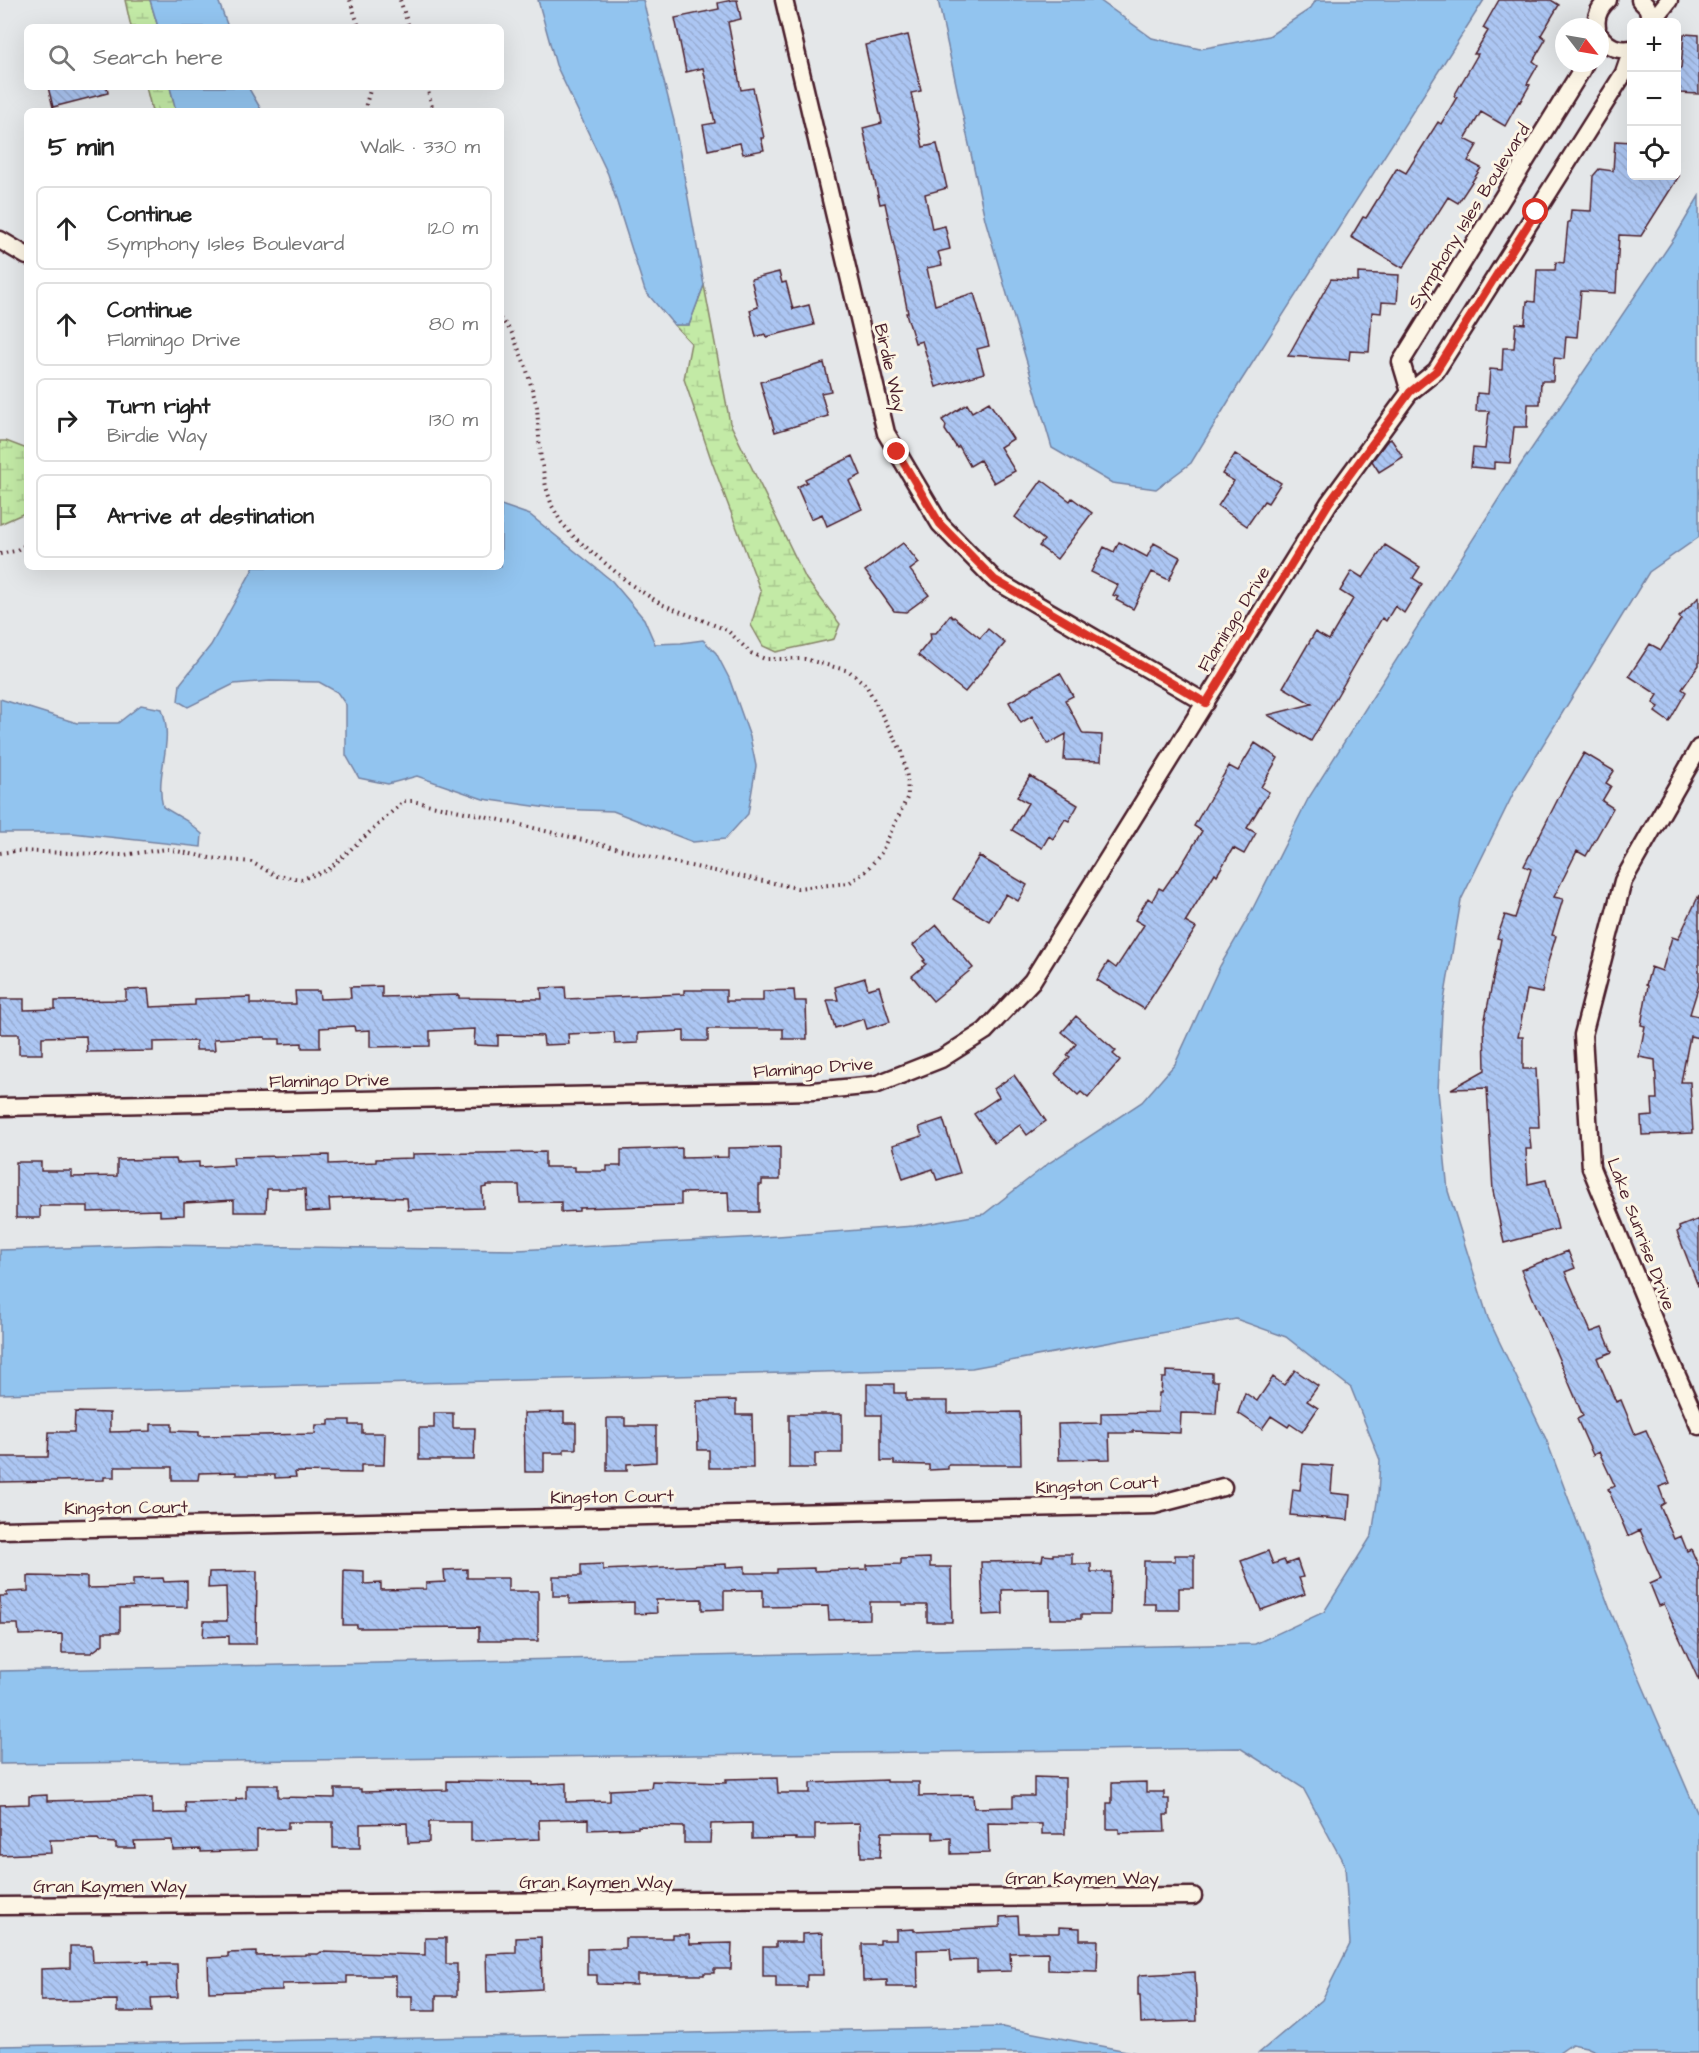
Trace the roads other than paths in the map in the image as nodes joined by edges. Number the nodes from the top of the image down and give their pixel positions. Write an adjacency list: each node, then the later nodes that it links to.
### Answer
1 (784, 0): 15 (street, Birdie Way)
2 (1608, 0): 5 (street)
3 (1640, 0): 6 (street)
4 (1669, 0): 7 (street)
5 (1597, 18)
6 (1651, 18)
7 (1655, 18)
8 (1609, 45): 9 (street)
9 (1627, 50)
10 (1627, 64): 14 (street)
11 (1580, 72): 14 (street, Symphony Isles Boulevard)
12 (0, 240): 13 (street)
13 (24, 254)
14 (1410, 392): 15 (street, Flamingo Drive)
15 (1206, 703): 17 (street, Flamingo Drive)
16 (1699, 748): 18 (street, Lake Sunrise Drive)
17 (0, 1107)
18 (1699, 1426)
19 (1223, 1487): 20 (street, Kingston Court)
20 (0, 1530)
21 (1193, 1896): 22 (street, Gran Kaymen Way)
22 (0, 1906)

